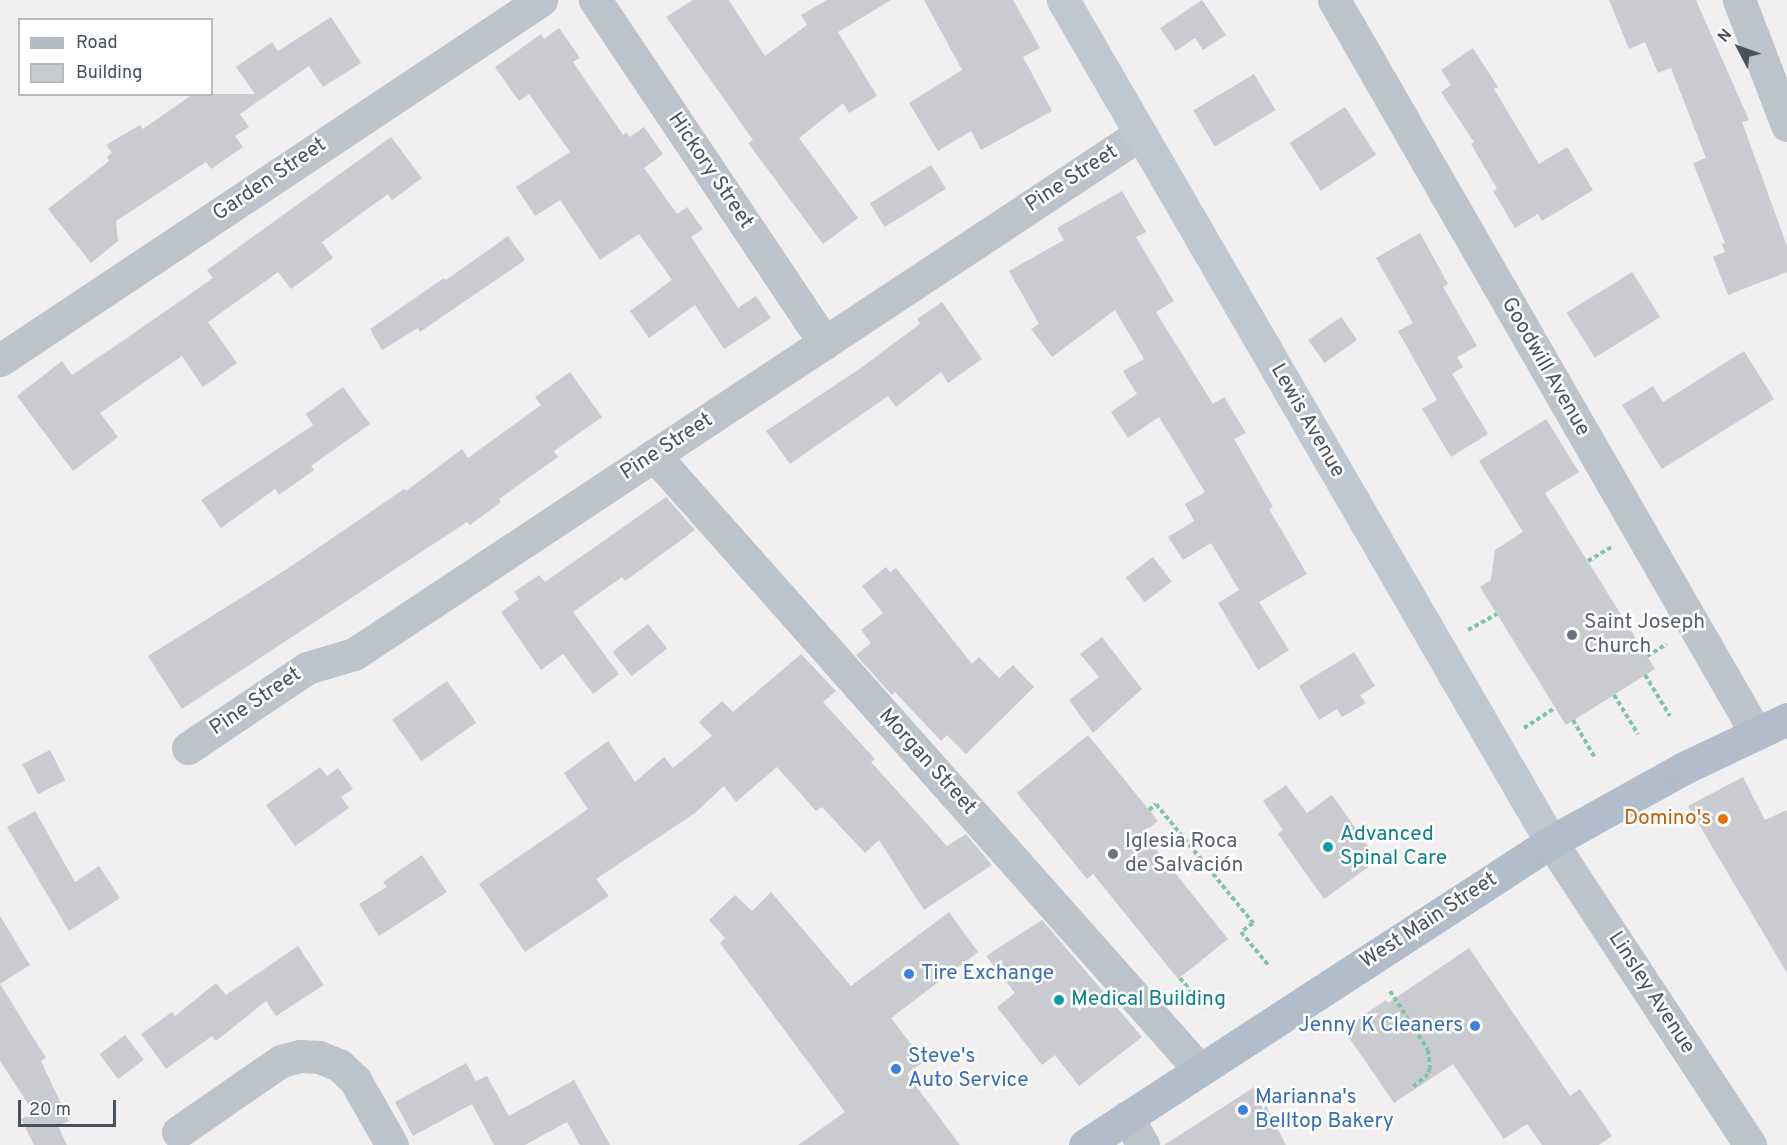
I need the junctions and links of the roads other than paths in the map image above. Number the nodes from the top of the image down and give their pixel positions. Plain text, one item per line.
1 (541, 0) edge
2 (595, 0) edge
3 (1063, 0) edge
4 (1334, 0) edge
5 (1739, 0) edge
6 (1787, 125) edge
7 (1140, 134) junction
8 (825, 343) junction
9 (0, 360) edge
10 (654, 455) junction
11 (1787, 719) edge
12 (1756, 733) junction
13 (188, 748) dead end
14 (1551, 842) junction
15 (1199, 1069) junction
16 (1135, 1131) edge
17 (178, 1132) dead end
18 (392, 1145) edge
19 (1085, 1145) edge
20 (1750, 1145) edge

1 - 9 street, Garden Street
2 - 8 street, Hickory Street
3 - 7 main road, Lewis Avenue
4 - 12 street, Goodwill Avenue
5 - 6 street
7 - 8 street, Pine Street
7 - 14 main road, Lewis Avenue
8 - 10 street, Pine Street
10 - 13 street, Pine Street
10 - 15 street, Morgan Street
11 - 12 main road, West Main Street
12 - 14 main road, West Main Street
14 - 15 main road, West Main Street
14 - 20 street, Linsley Avenue
15 - 16 main road, West Main Street
16 - 19 main road, West Main Street
17 - 18 street

